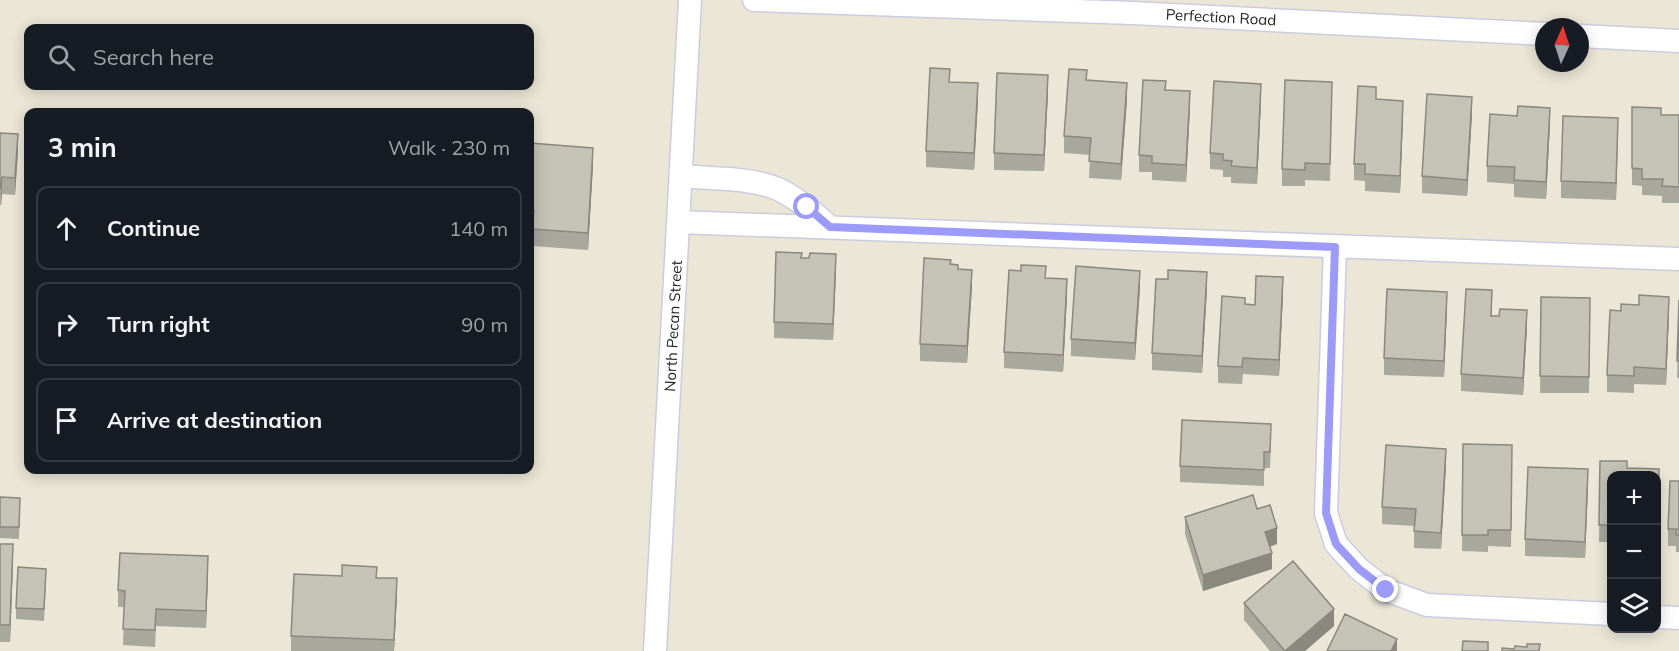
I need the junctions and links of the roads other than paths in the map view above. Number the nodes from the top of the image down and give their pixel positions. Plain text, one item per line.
1 (690, 0) edge
2 (754, 0) edge
3 (1535, 34) edge
4 (1589, 36) edge
5 (1679, 41) edge
6 (681, 176) junction
7 (679, 222) junction
8 (830, 227) junction
9 (1335, 247) junction
10 (1679, 260) edge
11 (1607, 614) edge
12 (1661, 617) edge
13 (1679, 618) edge
14 (655, 651) edge

1 - 6 street, North Pecan Street
2 - 3 street, Perfection Road
4 - 5 street
6 - 7 street, North Pecan Street
6 - 8 street
7 - 8 street
7 - 14 street, North Pecan Street
8 - 9 street
9 - 10 street
9 - 11 street
12 - 13 street

